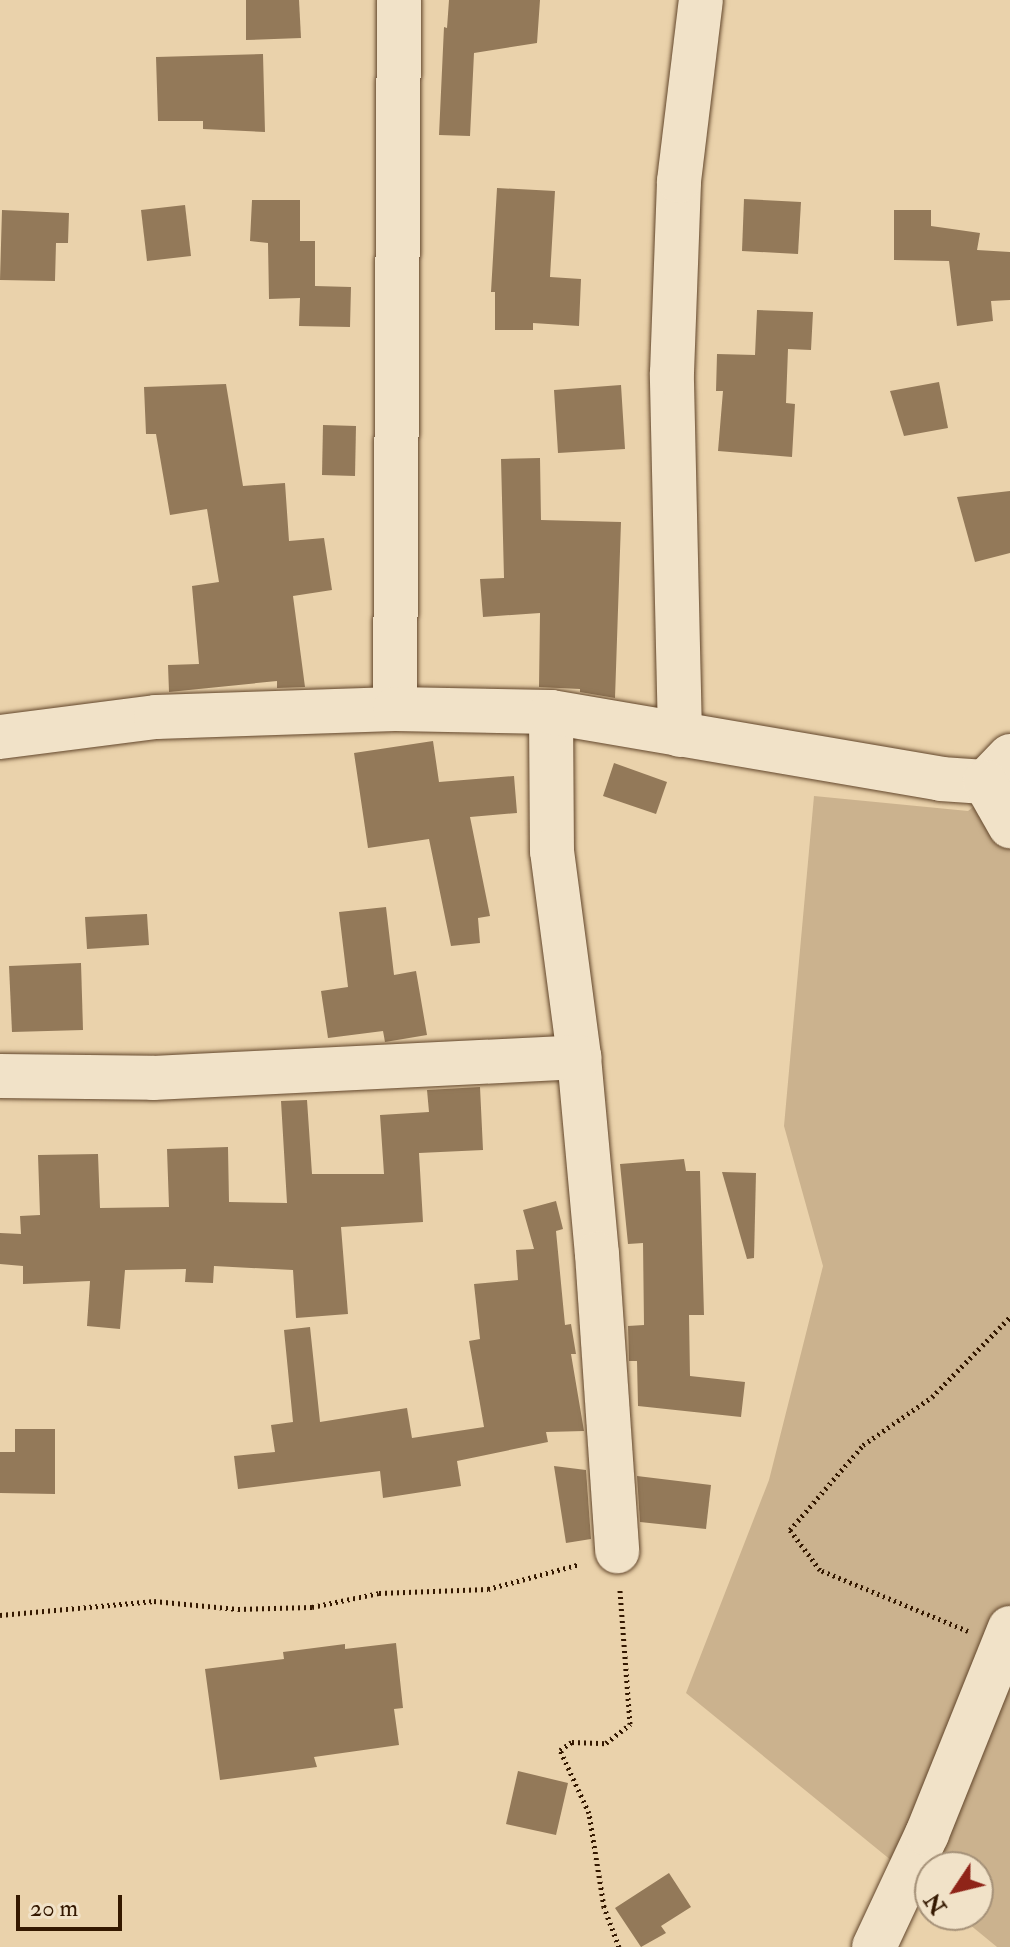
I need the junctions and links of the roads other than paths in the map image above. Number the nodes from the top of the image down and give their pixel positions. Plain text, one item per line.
1 (399, 0) edge
2 (701, 0) edge
3 (395, 709) junction
4 (551, 712) junction
5 (680, 735) junction
6 (0, 737) edge
7 (997, 769) edge
8 (1010, 826) edge
9 (579, 1057) junction
10 (0, 1076) edge
11 (617, 1551) road end
12 (1006, 1637) edge
13 (874, 1947) edge

1 - 3 street
2 - 5 street
3 - 4 street
3 - 6 street
4 - 5 street
4 - 9 street
5 - 7 street
7 - 8 street
9 - 10 street
9 - 11 street
12 - 13 street

